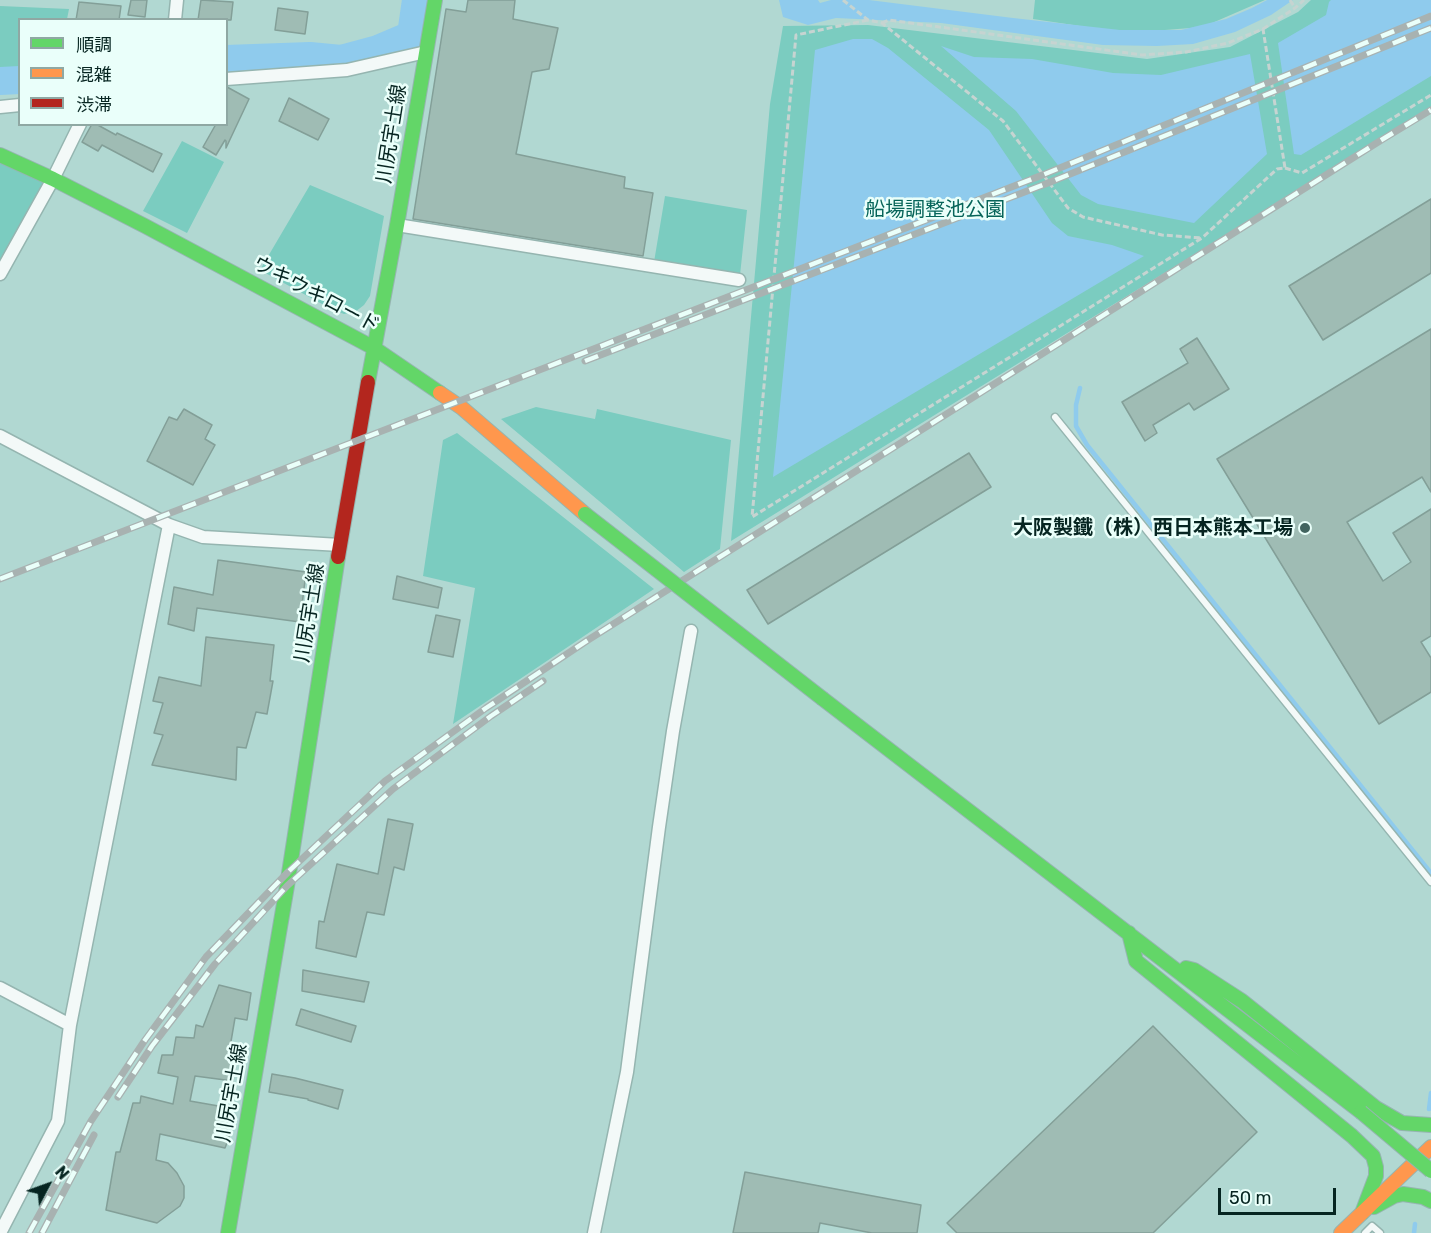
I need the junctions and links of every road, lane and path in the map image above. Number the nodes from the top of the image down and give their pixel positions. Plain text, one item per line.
1 (177, 0) edge
2 (435, 0) edge
3 (843, 0) edge
4 (1304, 0) edge
5 (1291, 2) edge
6 (1295, 8) junction
7 (175, 18) edge
8 (868, 20) junction
9 (882, 23) junction
10 (1263, 29) junction
11 (426, 52) junction
12 (228, 79) edge
13 (1431, 95) edge
14 (18, 105) edge
15 (0, 107) edge
16 (79, 126) edge
17 (0, 155) edge
18 (1285, 168) junction
19 (53, 179) junction
20 (397, 225) junction
21 (1202, 238) junction
22 (0, 274) edge
23 (739, 280) dead end
24 (374, 348) junction
25 (1055, 417) dead end
26 (0, 436) edge
27 (170, 525) junction
28 (340, 545) junction
29 (691, 631) dead end
30 (1431, 882) edge
31 (1129, 933) junction
32 (1164, 961) junction
33 (0, 988) edge
34 (70, 1025) junction
35 (1431, 1125) edge
36 (1431, 1147) edge
37 (1431, 1171) edge
38 (1431, 1201) edge
39 (1362, 1213) junction
40 (1345, 1232) edge
41 (0, 1233) edge
42 (228, 1233) edge
43 (594, 1233) edge
44 (1365, 1233) edge
45 (1380, 1233) edge

1 - 7 street
2 - 11 street, 川尻宇土線
3 - 8 path
4 - 6 path
5 - 6 path
6 - 10 path
8 - 9 path
8 - 21 path
9 - 10 path
9 - 21 path
10 - 18 path
11 - 12 street
11 - 20 street, 川尻宇土線
13 - 18 path
14 - 15 street
16 - 19 street
17 - 19 street, ウキウキロード
18 - 21 path
19 - 22 street
19 - 24 street, ウキウキロード
20 - 23 street
20 - 24 street, 川尻宇土線
24 - 28 street, 川尻宇土線
24 - 31 street, ウキウキロード, bridge
25 - 30 lane
26 - 27 street
27 - 28 street
27 - 34 street
28 - 42 street, 川尻宇土線
29 - 43 street
31 - 32 street, ウキウキロード
31 - 39 street
32 - 35 street
32 - 37 street, ウキウキロード, bridge
33 - 34 street
34 - 41 street
36 - 39 street
38 - 39 street
39 - 40 street
44 - 45 lane

